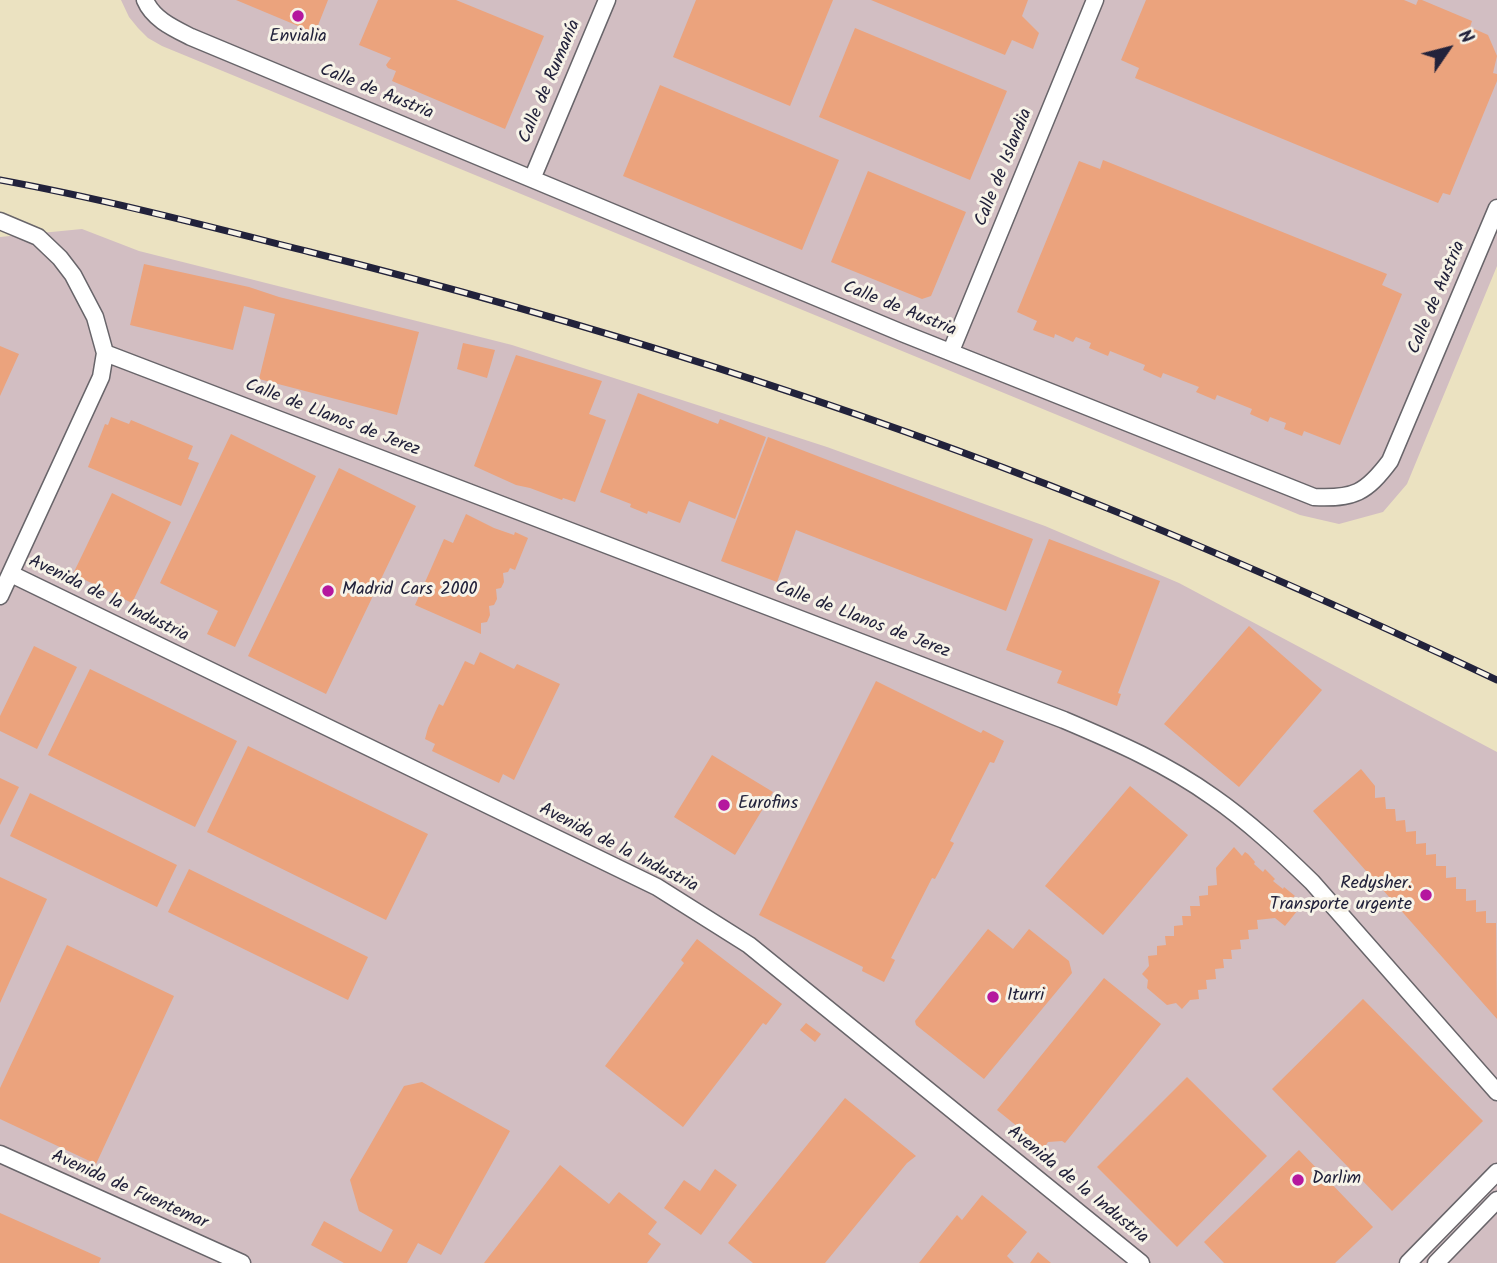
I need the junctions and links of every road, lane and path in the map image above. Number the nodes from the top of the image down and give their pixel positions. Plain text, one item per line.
1 (145, 0) edge
2 (607, 0) edge
3 (1095, 0) edge
4 (532, 179) junction
5 (1497, 208) edge
6 (0, 220) edge
7 (951, 351) junction
8 (105, 354) junction
9 (11, 574) junction
10 (0, 596) edge
11 (1497, 1092) edge
12 (0, 1154) edge
13 (1497, 1171) edge
14 (1497, 1200) edge
15 (242, 1263) edge
16 (1141, 1263) edge
17 (1408, 1263) edge
18 (1436, 1263) edge

1 - 4 street, Calle de Austria
2 - 4 street, Calle de Rumanía
3 - 7 street, Calle de Islandia
4 - 7 street, Calle de Austria
5 - 7 street, Calle de Austria
6 - 8 street
8 - 9 street
8 - 11 street, Calle de Llanos de Jerez
9 - 10 street
9 - 16 street, Avenida de la Industria
12 - 15 street, Avenida de Fuentemar
13 - 17 street
14 - 18 street

